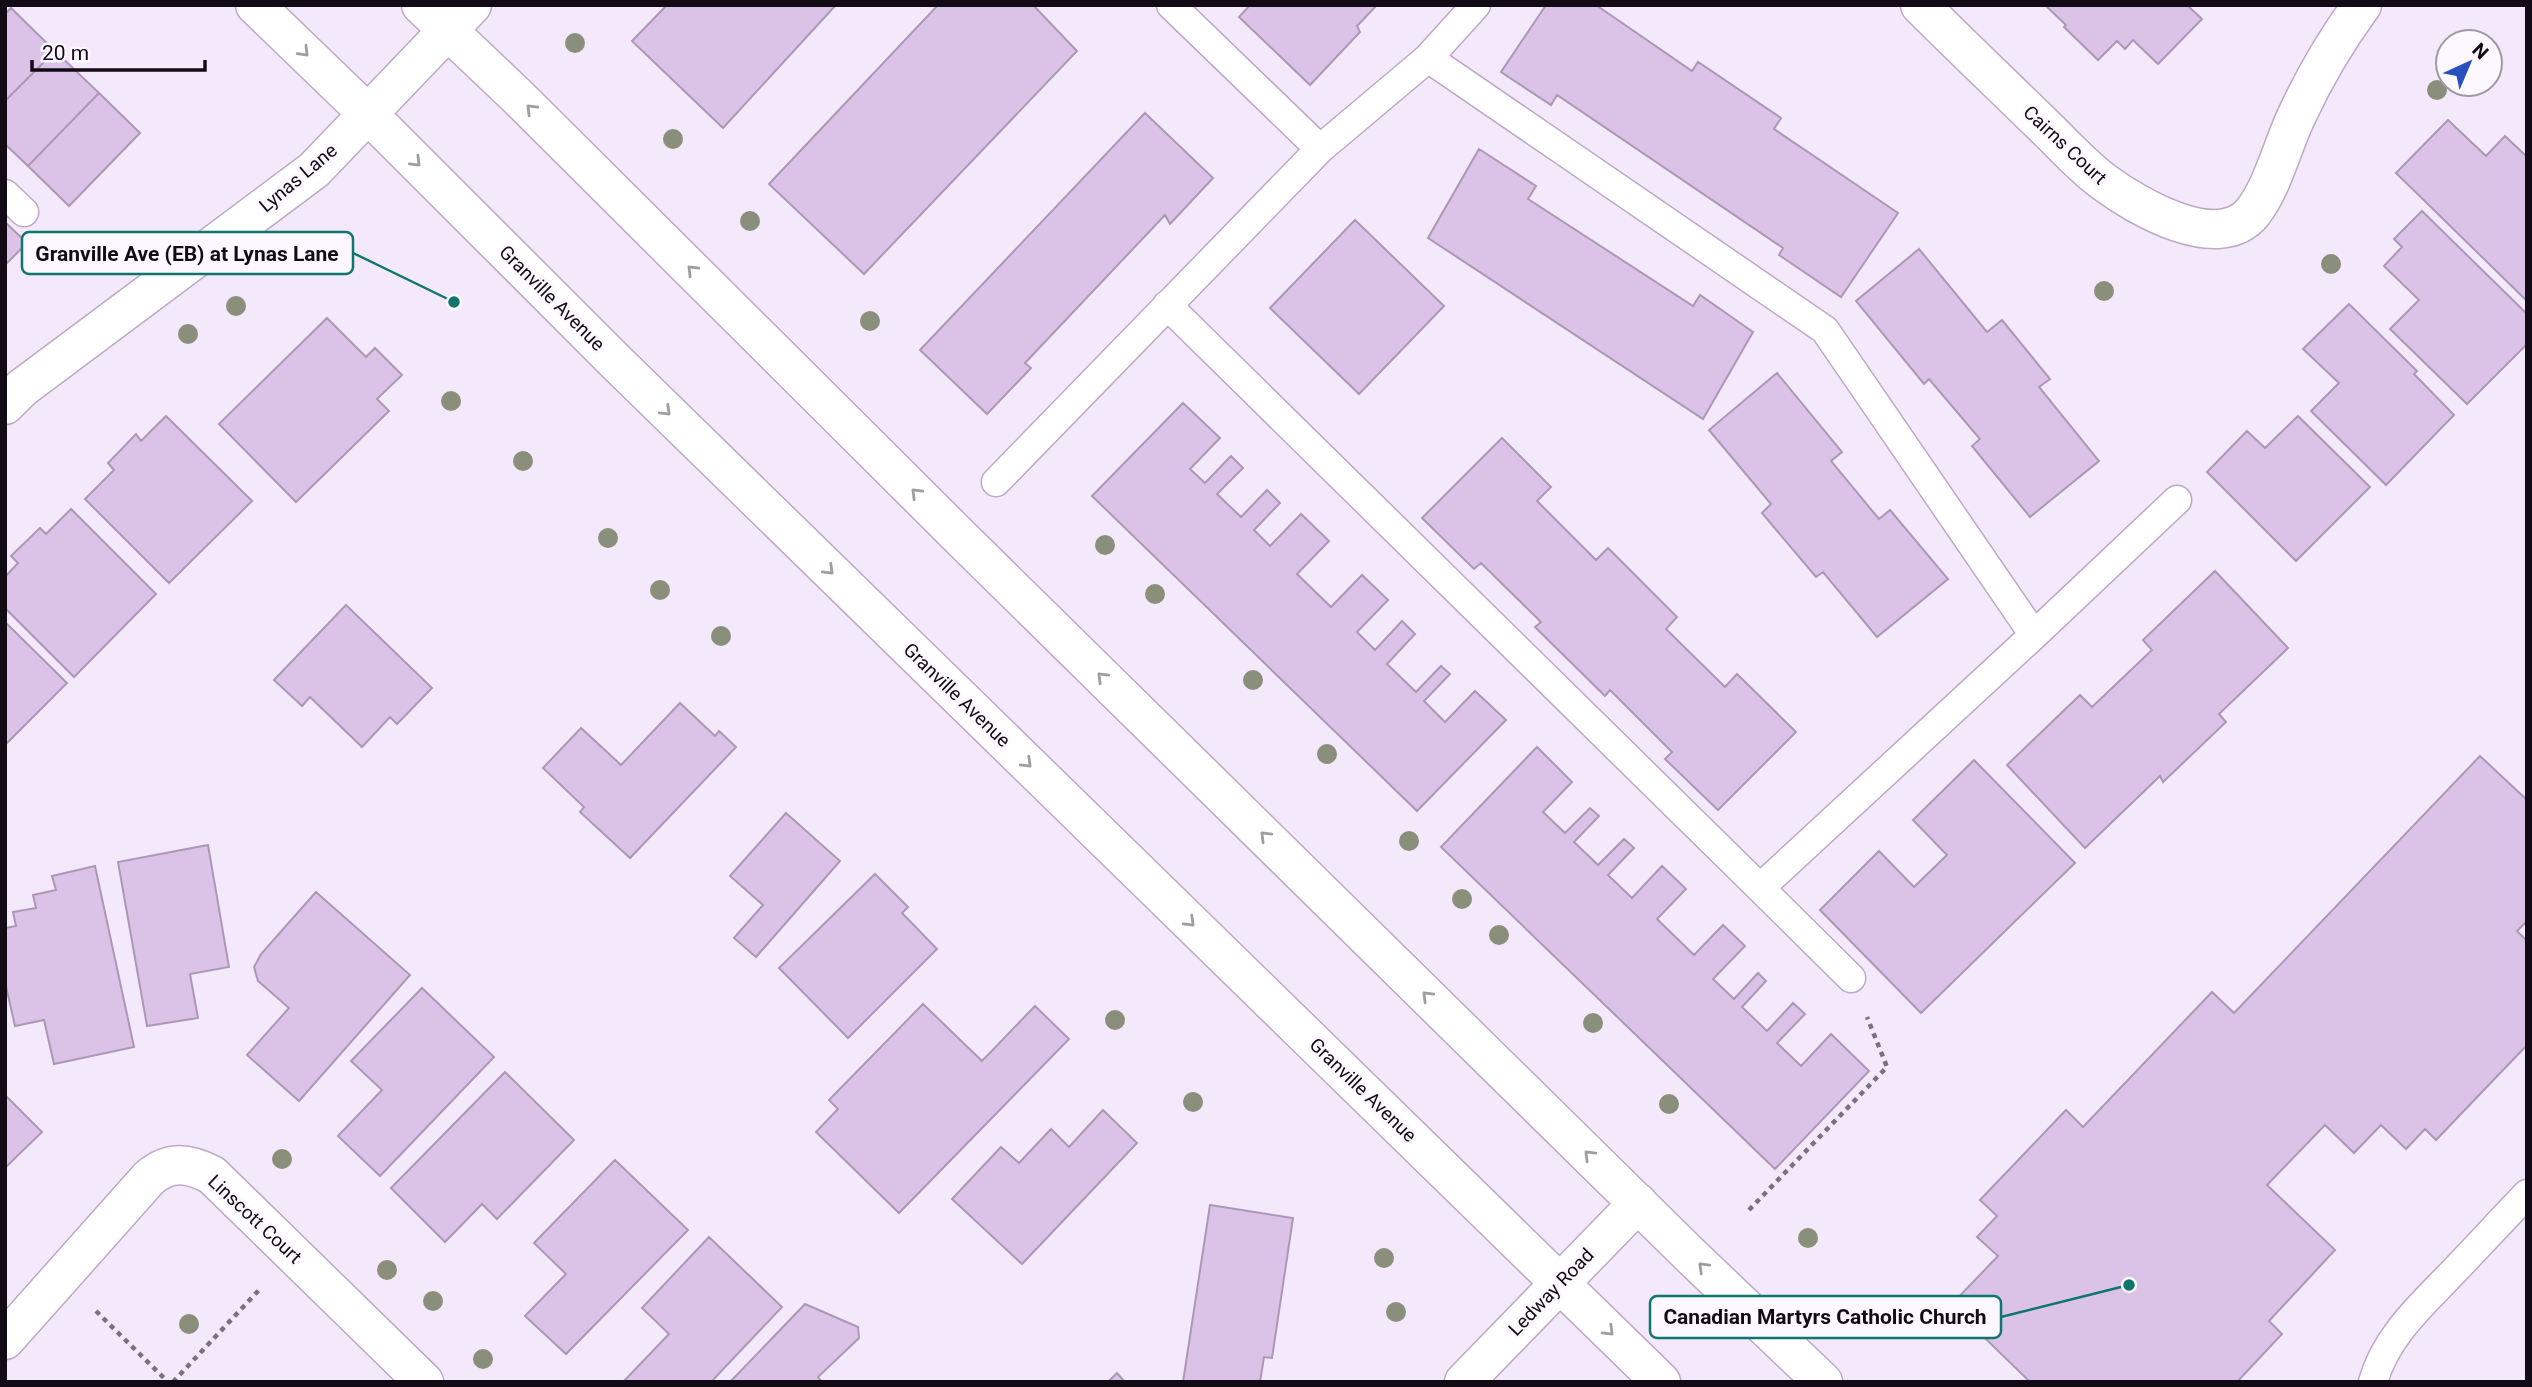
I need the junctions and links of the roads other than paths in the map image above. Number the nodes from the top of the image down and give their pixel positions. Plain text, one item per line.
1 (255, 5) edge
2 (1171, 5) edge
3 (1476, 5) edge
4 (1920, 5) edge
5 (2362, 5) edge
6 (447, 13) edge
7 (1428, 58) junction
8 (368, 114) junction
9 (1320, 149) junction
10 (1167, 305) junction
11 (5, 405) edge
12 (996, 482) dead end
13 (2177, 500) dead end
14 (2034, 635) junction
15 (1759, 888) junction
16 (1851, 978) road end
17 (2527, 1194) edge
18 (1638, 1203) junction
19 (1560, 1283) junction
20 (5, 1340) edge
21 (415, 1379) edge
22 (1464, 1382) edge
23 (1661, 1382) edge
24 (1823, 1382) edge
25 (2373, 1382) edge

1 -> 8 main road, Granville Avenue
2 - 9 lane
3 - 7 lane
4 - 5 main road, Cairns Court
6 - 8 main road, Lynas Lane
18 -> 6 main road
7 - 9 lane
7 - 14 lane
8 - 11 main road, Lynas Lane
8 -> 19 main road, Granville Avenue
9 - 10 lane
10 - 12 lane
10 - 15 lane
13 - 14 lane
14 - 15 lane
15 - 16 lane
17 - 25 lane
18 - 19 main road, Ledway Road
24 -> 18 main road
19 - 22 main road, Ledway Road
19 -> 23 main road, Granville Avenue
20 - 21 main road, Linscott Court

